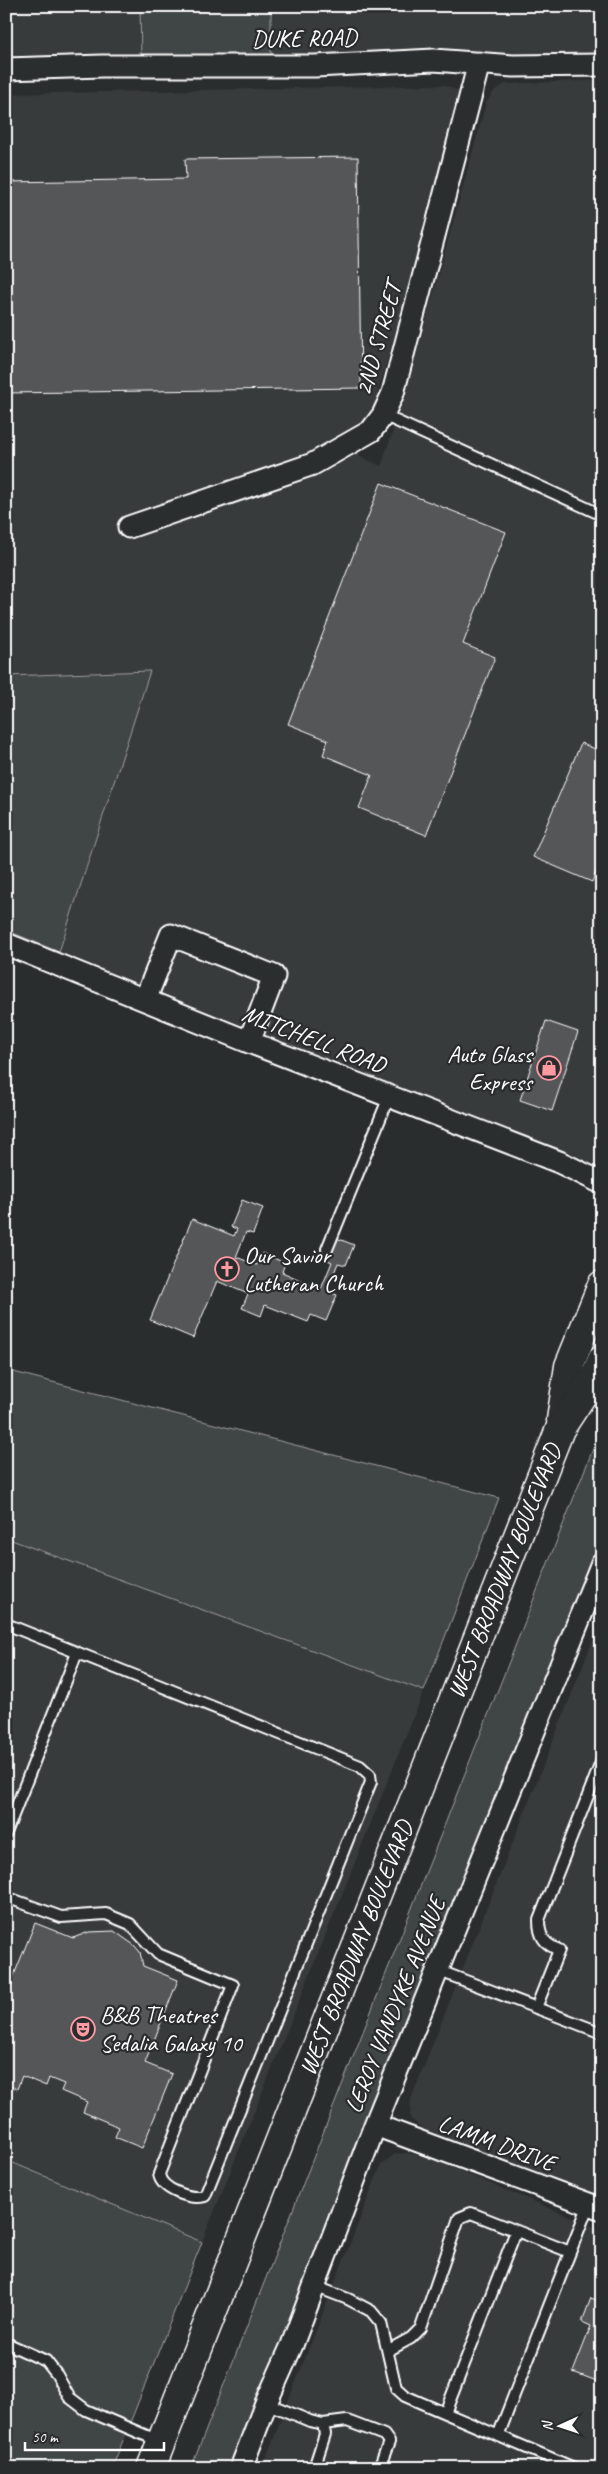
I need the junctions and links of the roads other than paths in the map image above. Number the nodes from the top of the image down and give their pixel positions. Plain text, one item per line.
1 (479, 64) junction
2 (602, 65) edge
3 (6, 69) edge
4 (383, 415) junction
5 (602, 515) edge
6 (129, 527) dead end
7 (6, 944) edge
8 (145, 1000) junction
9 (249, 1042) junction
10 (388, 1097) junction
11 (602, 1183) edge
12 (327, 1249) dead end
13 (602, 1285) edge
14 (602, 1360) edge
15 (560, 1429) junction
16 (602, 1563) edge
17 (6, 1624) edge
18 (77, 1653) junction
19 (602, 1760) edge
20 (6, 1834) edge
21 (6, 1897) edge
22 (437, 1970) junction
23 (536, 2008) junction
24 (602, 2033) edge
25 (375, 2125) junction
26 (595, 2207) edge
27 (516, 2231) junction
28 (570, 2252) junction
29 (314, 2286) junction
30 (6, 2343) edge
31 (389, 2350) junction
32 (266, 2403) junction
33 (445, 2413) junction
34 (323, 2424) junction
35 (498, 2436) junction
36 (162, 2442) junction
37 (151, 2468) edge
38 (241, 2468) edge
39 (314, 2468) edge
40 (379, 2468) edge
41 (574, 2468) edge

1 - 2 street, DUKE ROAD
1 - 3 street, DUKE ROAD
1 - 4 street, 2ND STREET
4 - 5 lane
4 - 6 street, 2ND STREET
7 - 8 street, MITCHELL ROAD
8 - 9 street, MITCHELL ROAD
8 - 9 street
9 - 10 street, MITCHELL ROAD
10 - 11 street, MITCHELL ROAD
10 - 12 lane
13 - 15 highway, WEST BROADWAY BOULEVARD
14 - 15 highway, WEST BROADWAY BOULEVARD
15 - 36 highway, WEST BROADWAY BOULEVARD
16 - 22 street, LEROY VANDYKE AVENUE
17 - 18 lane
18 - 20 lane
18 - 21 lane
19 - 23 lane
22 - 23 lane
22 - 25 street, LEROY VANDYKE AVENUE
23 - 24 lane
25 - 26 street, LAMM DRIVE
25 - 29 street, LEROY VANDYKE AVENUE
26 - 28 lane
27 - 28 lane
27 - 31 lane
27 - 33 lane
28 - 35 lane
29 - 31 lane
29 - 32 street, LEROY VANDYKE AVENUE
30 - 36 lane
31 - 33 lane
32 - 34 lane
32 - 38 street, LEROY VANDYKE AVENUE
33 - 35 lane
34 - 39 lane
34 - 40 lane
35 - 41 lane
36 - 37 highway, WEST BROADWAY BOULEVARD

